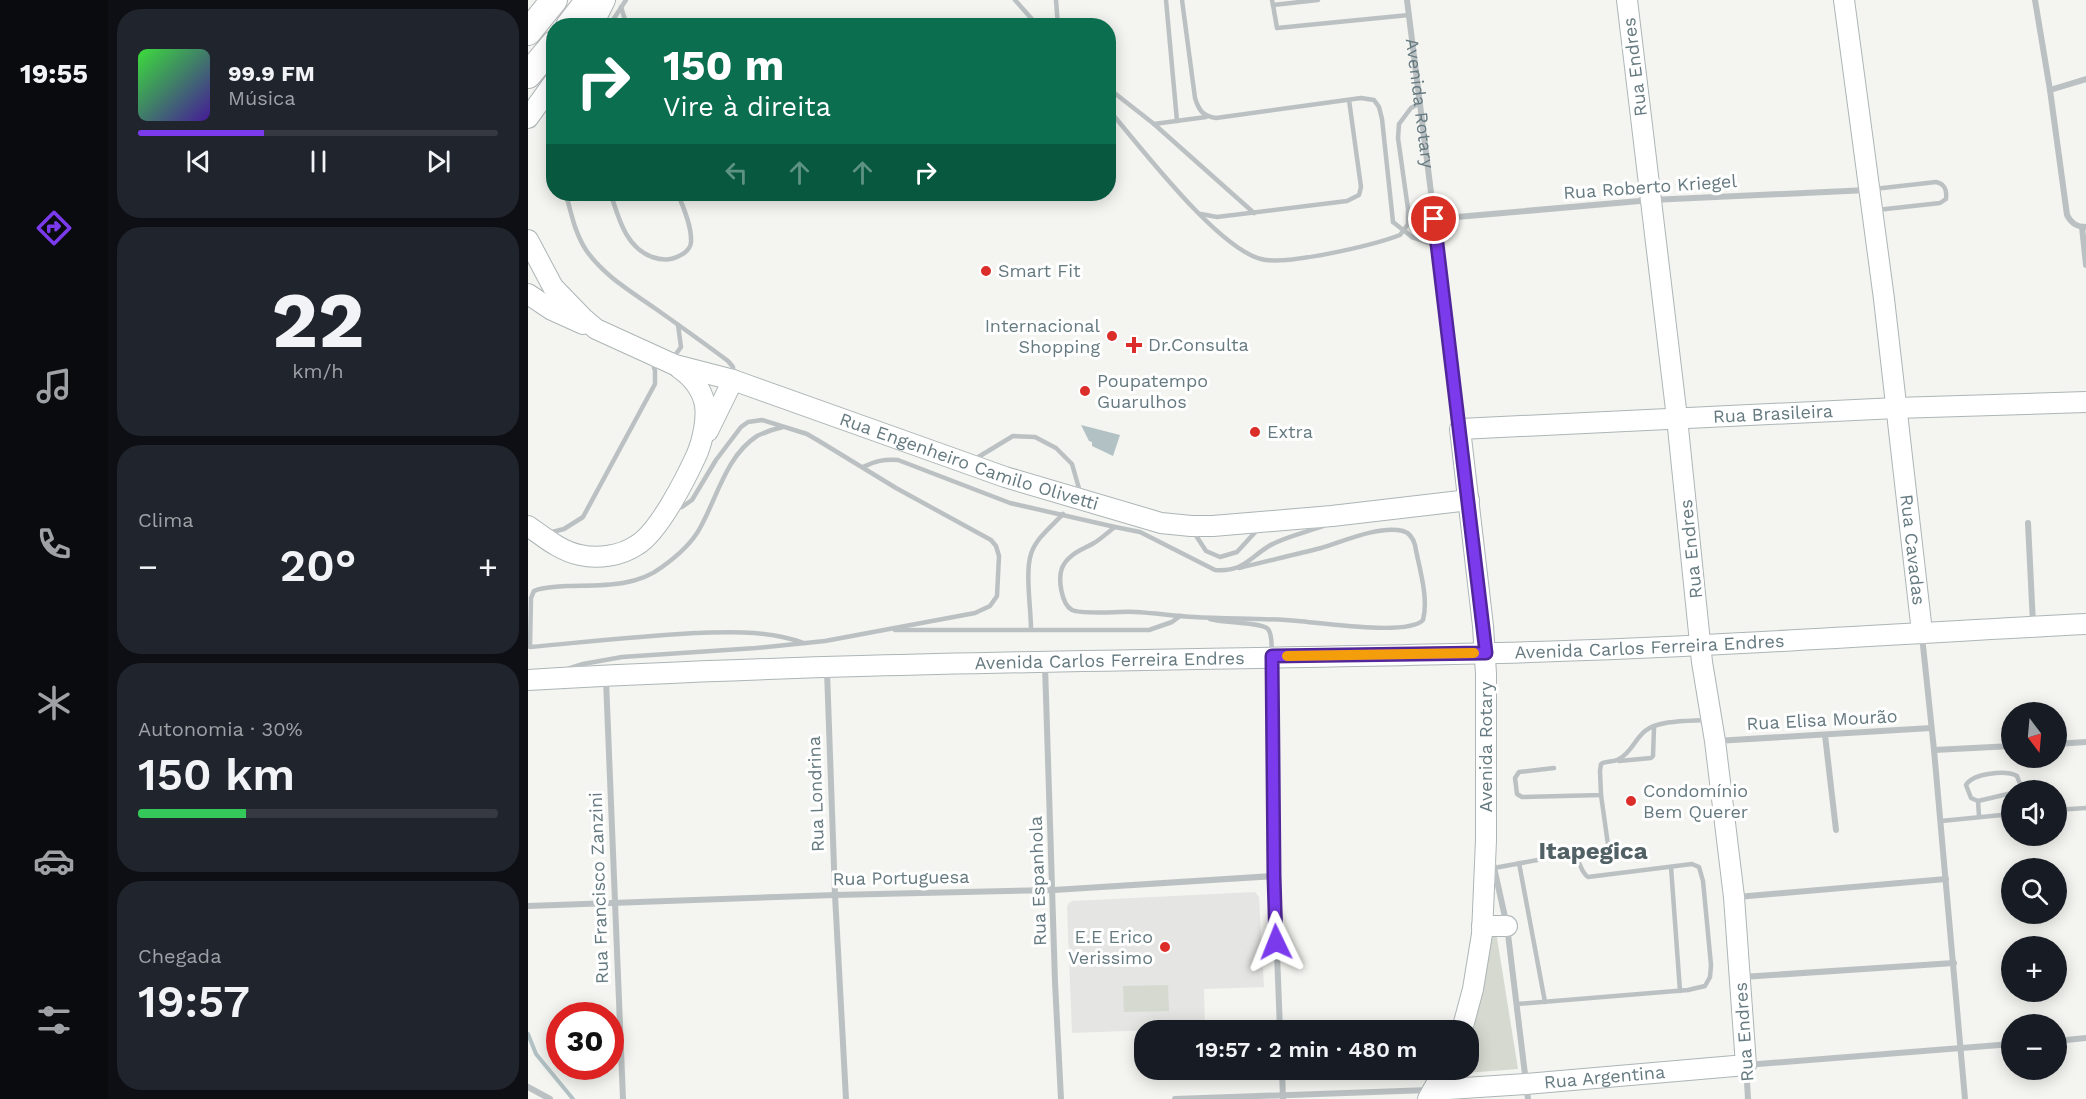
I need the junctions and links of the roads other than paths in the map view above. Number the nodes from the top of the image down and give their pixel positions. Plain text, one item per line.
1 (554, 0) edge
2 (589, 0) edge
3 (626, 0) edge
4 (1015, 0) edge
5 (1056, 0) edge
6 (1166, 0) edge
7 (1182, 0) edge
8 (1318, 0) edge
9 (1407, 0) edge
10 (1417, 0) edge
11 (1627, 0) edge
12 (1844, 0) edge
13 (2035, 0) edge
14 (1273, 2) edge
15 (613, 4) edge
16 (1409, 15) junction
17 (574, 18) edge
18 (600, 18) edge
19 (622, 18) edge
20 (1031, 18) edge
21 (1057, 18) edge
22 (528, 32) edge
23 (546, 54) edge
24 (528, 75) edge
25 (2086, 79) edge
26 (2050, 90) junction
27 (546, 93) edge
28 (1116, 94) edge
29 (1348, 100) junction
30 (1420, 103) junction
31 (1206, 117) junction
32 (528, 118) edge
33 (1116, 118) edge
34 (1177, 121) junction
35 (1154, 124) junction
36 (1868, 190) junction
37 (1651, 200) junction
38 (568, 201) edge
39 (613, 201) dead end
40 (680, 201) edge
41 (1871, 211) junction
42 (1198, 213) junction
43 (1254, 213) junction
44 (1434, 219) junction
45 (2084, 227) edge
46 (528, 240) edge
47 (1438, 246) junction
48 (2086, 265) edge
49 (528, 294) edge
50 (678, 325) junction
51 (596, 329) junction
52 (664, 360) junction
53 (733, 380) junction
54 (2086, 402) edge
55 (1896, 408) junction
56 (1677, 418) junction
57 (783, 427) junction
58 (1460, 429) junction
59 (698, 452) junction
60 (966, 464) junction
61 (863, 467) junction
62 (1082, 500) junction
63 (1469, 500) junction
64 (669, 508) junction
65 (1365, 511) junction
66 (1063, 514) junction
67 (1265, 521) junction
68 (2028, 523) dead end
69 (1191, 526) junction
70 (1115, 527) junction
71 (534, 530) edge
72 (1239, 567) junction
73 (529, 598) edge
74 (1180, 616) junction
75 (1206, 618) junction
76 (2086, 624) edge
77 (2034, 627) junction
78 (1031, 629) junction
79 (884, 630) junction
80 (1922, 632) junction
81 (806, 644) junction
82 (1701, 644) junction
83 (1486, 653) junction
84 (1272, 656) junction
85 (1045, 662) junction
86 (827, 667) junction
87 (606, 675) junction
88 (531, 679) edge
89 (1712, 720) junction
90 (1654, 728) junction
91 (1931, 728) junction
92 (1825, 735) junction
93 (1715, 741) junction
94 (2086, 742) edge
95 (2067, 743) edge
96 (2001, 747) edge
97 (1934, 750) junction
98 (1617, 761) junction
99 (1554, 768) dead end
100 (2018, 780) edge
101 (1601, 795) junction
102 (2001, 796) edge
103 (1978, 801) junction
104 (2086, 808) edge
105 (2067, 809) edge
106 (2001, 815) edge
107 (1979, 816) junction
108 (1941, 821) junction
109 (1836, 830) dead end
110 (1486, 840) junction
111 (1610, 859) dead end
112 (1520, 863) junction
113 (1671, 867) junction
114 (1494, 868) junction
115 (1274, 876) junction
116 (1946, 879) junction
117 (1054, 890) junction
118 (835, 895) junction
119 (1734, 897) junction
120 (614, 903) junction
121 (528, 906) edge
122 (1482, 926) junction
123 (1507, 926) junction
124 (1954, 963) junction
125 (1741, 977) junction
126 (1680, 991) junction
127 (1545, 1002) junction
128 (1517, 1004) junction
129 (1280, 1020) edge
130 (1465, 1020) edge
131 (2086, 1038) edge
132 (2067, 1040) edge
133 (2001, 1045) edge
134 (1962, 1048) junction
135 (1746, 1065) junction
136 (1282, 1080) edge
137 (1438, 1080) edge
138 (528, 1087) edge
139 (1527, 1091) edge
140 (1430, 1095) edge
141 (1283, 1097) edge
142 (550, 1099) edge
143 (623, 1099) edge
144 (846, 1099) edge
145 (1061, 1099) edge
146 (1175, 1099) edge
147 (1748, 1099) edge
148 (1965, 1099) edge

1 - 22 highway
2 - 17 highway
3 - 15 lane
4 - 20 lane
5 - 21 lane
6 - 34 lane
7 - 31 lane
8 - 14 lane
9 - 10 street
9 - 16 street, Avenida Rotary
11 - 37 street, Rua Endres
12 - 36 street, Rua Cavadas
13 - 26 street
14 - 16 lane
15 - 18 street
15 - 19 lane
16 - 30 street, Avenida Rotary
23 - 24 highway
25 - 26 street
26 - 45 street
27 - 32 street
28 - 35 lane
29 - 31 lane
29 - 43 lane
29 - 47 lane, bridge
30 - 42 lane
30 - 44 street, Avenida Rotary
31 - 34 lane
33 - 42 lane
34 - 35 lane
35 - 43 lane
36 - 37 street, Rua Roberto Kriegel
36 - 41 street, Rua Cavadas
36 - 41 lane
37 - 44 street, Rua Roberto Kriegel
37 - 56 street, Rua Endres
38 - 50 lane
39 - 40 lane
41 - 55 street, Rua Cavadas
42 - 43 lane
44 - 47 street, Avenida Rotary
45 - 48 street
46 - 51 street, Rua Engenheiro Camilo Olivetti
47 - 58 street, Avenida Rotary
49 - 51 street
50 - 52 lane
50 - 53 lane
51 - 52 street, Rua Engenheiro Camilo Olivetti
52 - 53 street, Rua Engenheiro Camilo Olivetti
52 - 59 street
52 - 71 lane
53 - 59 street
53 - 60 street, Rua Engenheiro Camilo Olivetti
54 - 55 street, Rua Brasileira
55 - 56 street, Rua Brasileira
55 - 80 street, Rua Cavadas
56 - 58 street, Rua Brasileira
56 - 82 street, Rua Endres
57 - 61 lane
57 - 64 lane
57 - 73 lane
58 - 63 street, Avenida Rotary
59 - 64 street
60 - 62 street, Rua Engenheiro Camilo Olivetti
60 - 62 lane
61 - 66 lane
61 - 79 lane
62 - 69 street, Rua Engenheiro Camilo Olivetti
63 - 65 street, Rua Engenheiro Camilo Olivetti
63 - 83 street, Avenida Rotary
64 - 71 street
65 - 67 street, Rua Engenheiro Camilo Olivetti
65 - 72 lane
66 - 70 lane
66 - 78 lane
67 - 69 street, Rua Engenheiro Camilo Olivetti
67 - 69 lane
68 - 77 street
70 - 72 lane
70 - 74 lane
72 - 75 lane
73 - 81 lane
74 - 75 lane
74 - 78 lane
75 - 84 lane
76 - 77 street, Avenida Carlos Ferreira Endres
77 - 80 street, Avenida Carlos Ferreira Endres
78 - 79 lane
79 - 81 lane
80 - 82 street, Avenida Carlos Ferreira Endres
80 - 91 street, Rua Cavadas
81 - 88 lane
82 - 83 street, Avenida Carlos Ferreira Endres
82 - 89 street, Rua Endres
83 - 84 street, Avenida Carlos Ferreira Endres
83 - 110 street, Avenida Rotary
84 - 85 street, Avenida Carlos Ferreira Endres
84 - 115 street
85 - 86 street, Avenida Carlos Ferreira Endres
85 - 117 street, Rua Espanhola
86 - 87 street, Avenida Carlos Ferreira Endres
86 - 118 street, Rua Londrina
87 - 88 street, Avenida Carlos Ferreira Endres
87 - 120 street, Rua Francisco Zanzini
89 - 90 lane
89 - 93 street, Rua Endres
90 - 98 lane
90 - 98 lane
91 - 92 street, Rua Elisa Mourão
91 - 97 street, Rua Cavadas
92 - 93 street, Rua Elisa Mourão
92 - 109 street
93 - 119 street, Rua Endres
94 - 95 street
96 - 97 street
97 - 108 street, Rua Cavadas
98 - 101 lane
99 - 101 lane
100 - 103 lane
101 - 111 lane
102 - 103 lane
103 - 107 lane
104 - 105 lane
106 - 107 lane
107 - 108 lane
108 - 116 street, Rua Cavadas
110 - 114 street, Avenida Rotary
110 - 122 street
112 - 113 lane
112 - 114 lane
112 - 127 lane
113 - 126 lane
113 - 126 lane
114 - 123 street, Avenida Rotary
115 - 117 street, Rua Portuguesa
115 - 129 street
116 - 119 street
116 - 124 street, Rua Cavadas
117 - 118 street, Rua Portuguesa
117 - 145 street, Rua Espanhola
118 - 120 street, Rua Portuguesa
118 - 144 street, Rua Londrina
119 - 125 street, Rua Endres
120 - 121 street, Rua Portuguesa
120 - 143 street, Rua Francisco Zanzini
122 - 123 street
122 - 130 street
123 - 128 street, Avenida Rotary
124 - 125 street
124 - 134 street, Rua Cavadas
125 - 135 street, Rua Endres
126 - 127 lane
127 - 128 lane
128 - 139 street, Avenida Rotary
131 - 132 street
133 - 134 street, Rua Argentina
134 - 135 street, Rua Argentina
134 - 148 street, Rua Cavadas
135 - 139 street, Rua Argentina
135 - 147 street, Rua Endres
136 - 141 street
137 - 140 street
138 - 142 street
139 - 140 street, Rua Argentina
140 - 141 street, Rua Argentina
141 - 146 street, Rua Argentina

